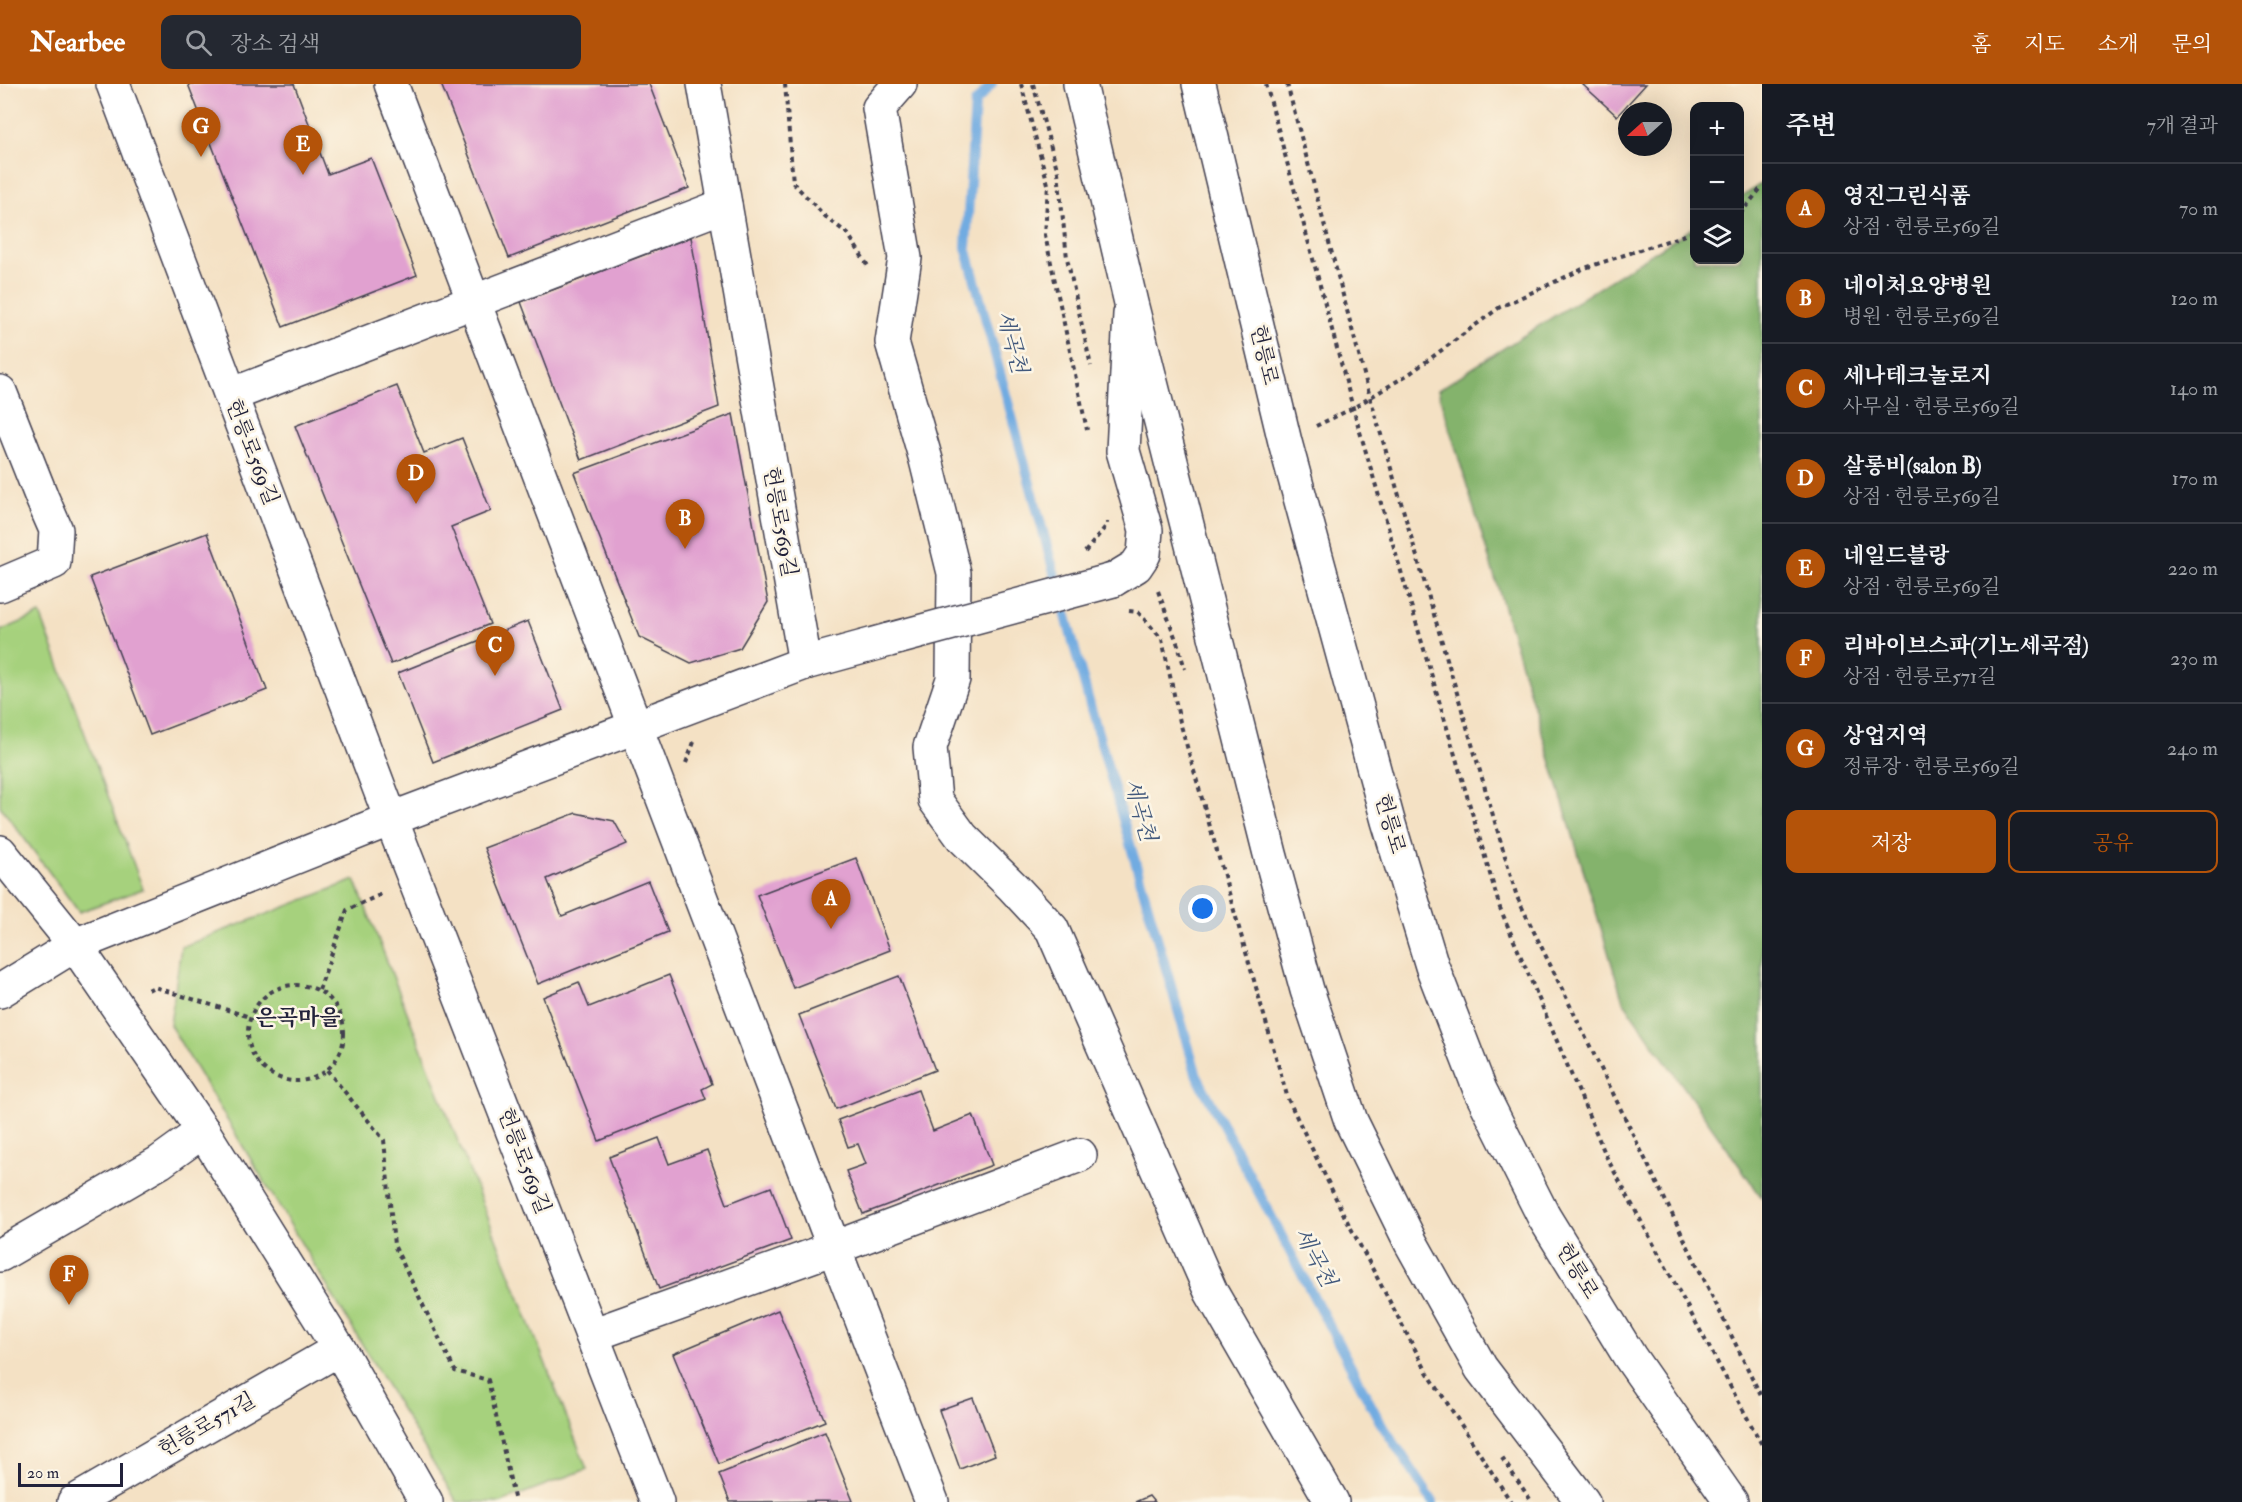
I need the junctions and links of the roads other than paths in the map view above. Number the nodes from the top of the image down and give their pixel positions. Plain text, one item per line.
1 (112, 84) edge
2 (391, 84) edge
3 (704, 84) edge
4 (900, 84) edge
5 (1080, 84) edge
6 (1199, 84) edge
7 (725, 205) junction
8 (474, 302) junction
9 (1131, 303) junction
10 (0, 392) edge
11 (231, 395) junction
12 (0, 585) edge
13 (805, 663) junction
14 (636, 726) junction
15 (391, 819) junction
16 (0, 852) edge
17 (75, 945) junction
18 (0, 991) edge
19 (202, 1131) junction
20 (1080, 1155) dead end
21 (834, 1248) junction
22 (0, 1255) edge
23 (592, 1335) junction
24 (339, 1349) junction
25 (74, 1502) edge
26 (426, 1502) edge
27 (657, 1502) edge
28 (932, 1502) edge
29 (1332, 1502) edge
30 (1583, 1502) edge
31 (1731, 1502) edge

1 - 11 street, 헌릉로569길
2 - 8 street
3 - 7 street, 헌릉로569길
4 - 29 street
5 - 9 street
6 - 31 street, 헌릉로
7 - 8 street
7 - 13 street, 헌릉로569길
8 - 11 street
8 - 14 street
9 - 13 street, bridge
9 - 30 street
10 - 12 street
11 - 15 street, 헌릉로569길
13 - 14 street
14 - 15 street
14 - 21 street
15 - 17 street
15 - 23 street, 헌릉로569길
16 - 17 street
17 - 18 street
17 - 19 street
19 - 22 street
19 - 24 street
20 - 21 street
21 - 23 street
21 - 28 street
23 - 27 street, 헌릉로569길
24 - 25 street, 헌릉로571길
24 - 26 street

